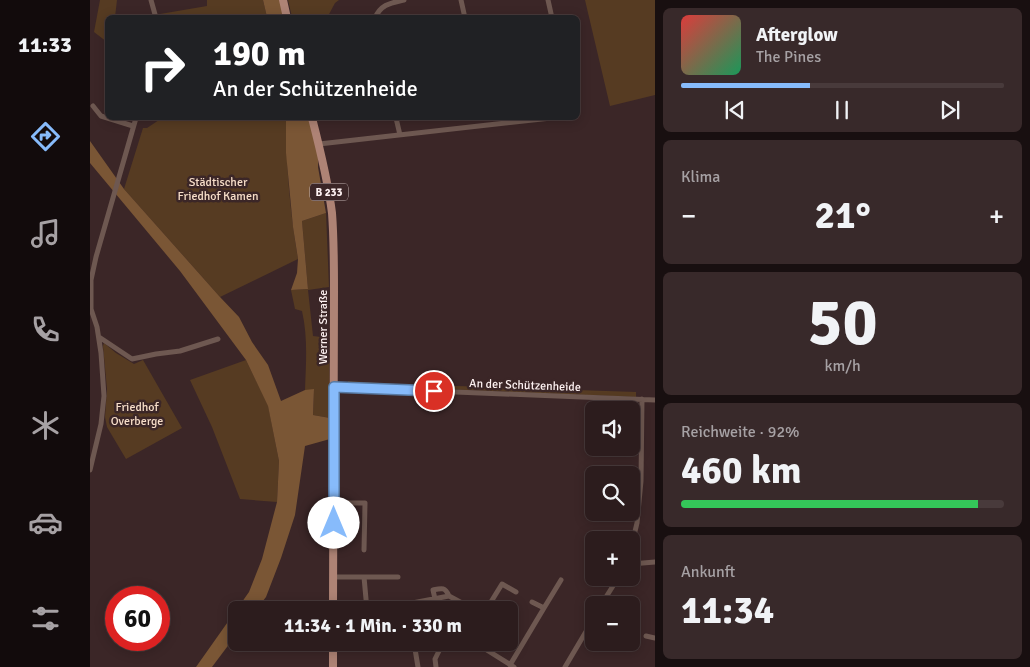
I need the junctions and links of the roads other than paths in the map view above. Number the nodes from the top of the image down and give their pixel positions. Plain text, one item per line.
1 (152, 0) edge
2 (283, 0) edge
3 (404, 0) edge
4 (461, 0) edge
5 (548, 0) edge
6 (155, 15) edge
7 (286, 15) edge
8 (376, 15) edge
9 (464, 15) edge
10 (551, 15) edge
11 (92, 106) dead end
12 (105, 117) edge
13 (114, 120) edge
14 (135, 120) edge
15 (313, 120) edge
16 (396, 120) edge
17 (489, 120) edge
18 (531, 120) edge
19 (490, 124) junction
20 (133, 126) junction
21 (400, 134) junction
22 (319, 144) junction
23 (99, 337) junction
24 (218, 339) dead end
25 (334, 387) junction
26 (642, 400) junction
27 (655, 400) edge
28 (90, 470) edge
29 (334, 504) junction
30 (635, 531) edge
31 (364, 550) dead end
32 (655, 562) edge
33 (640, 563) edge
34 (398, 576) dead end
35 (333, 577) junction
36 (364, 577) junction
37 (561, 580) dead end
38 (516, 592) dead end
39 (449, 596) junction
40 (435, 599) junction
41 (333, 601) edge
42 (366, 601) edge
43 (424, 601) edge
44 (458, 601) edge
45 (492, 601) edge
46 (532, 602) dead end
47 (544, 608) junction
48 (585, 634) edge
49 (646, 636) dead end
50 (655, 638) edge
51 (333, 651) edge
52 (415, 651) edge
53 (440, 651) edge
54 (488, 651) edge
55 (512, 666) edge
56 (333, 667) edge
57 (418, 667) edge
58 (436, 667) edge
59 (566, 667) edge

1 - 6 street
2 - 7 main road
3 - 8 street
4 - 9 street
5 - 10 street
11 - 12 street
13 - 20 street
14 - 20 street
15 - 22 main road, B 233
16 - 21 street
17 - 19 street
18 - 19 street
19 - 21 street
20 - 23 street
21 - 22 street
22 - 25 main road, Werner Straße / B 233
23 - 24 street
23 - 28 street
25 - 26 street, An der Schützenheide
25 - 29 main road, Werner Straße / B 233
26 - 27 street, An der Schützenheide
26 - 30 street
29 - 31 street
29 - 35 main road, Werner Straße / B 233
32 - 33 street
34 - 36 street
35 - 36 street
35 - 41 main road, Werner Straße / B 233
36 - 42 street
37 - 47 street
38 - 45 street
39 - 40 street
39 - 40 street
39 - 44 street
40 - 43 street
46 - 47 street
47 - 55 street
48 - 59 street
49 - 50 street
51 - 56 main road
52 - 57 street
53 - 58 street
54 - 55 street

